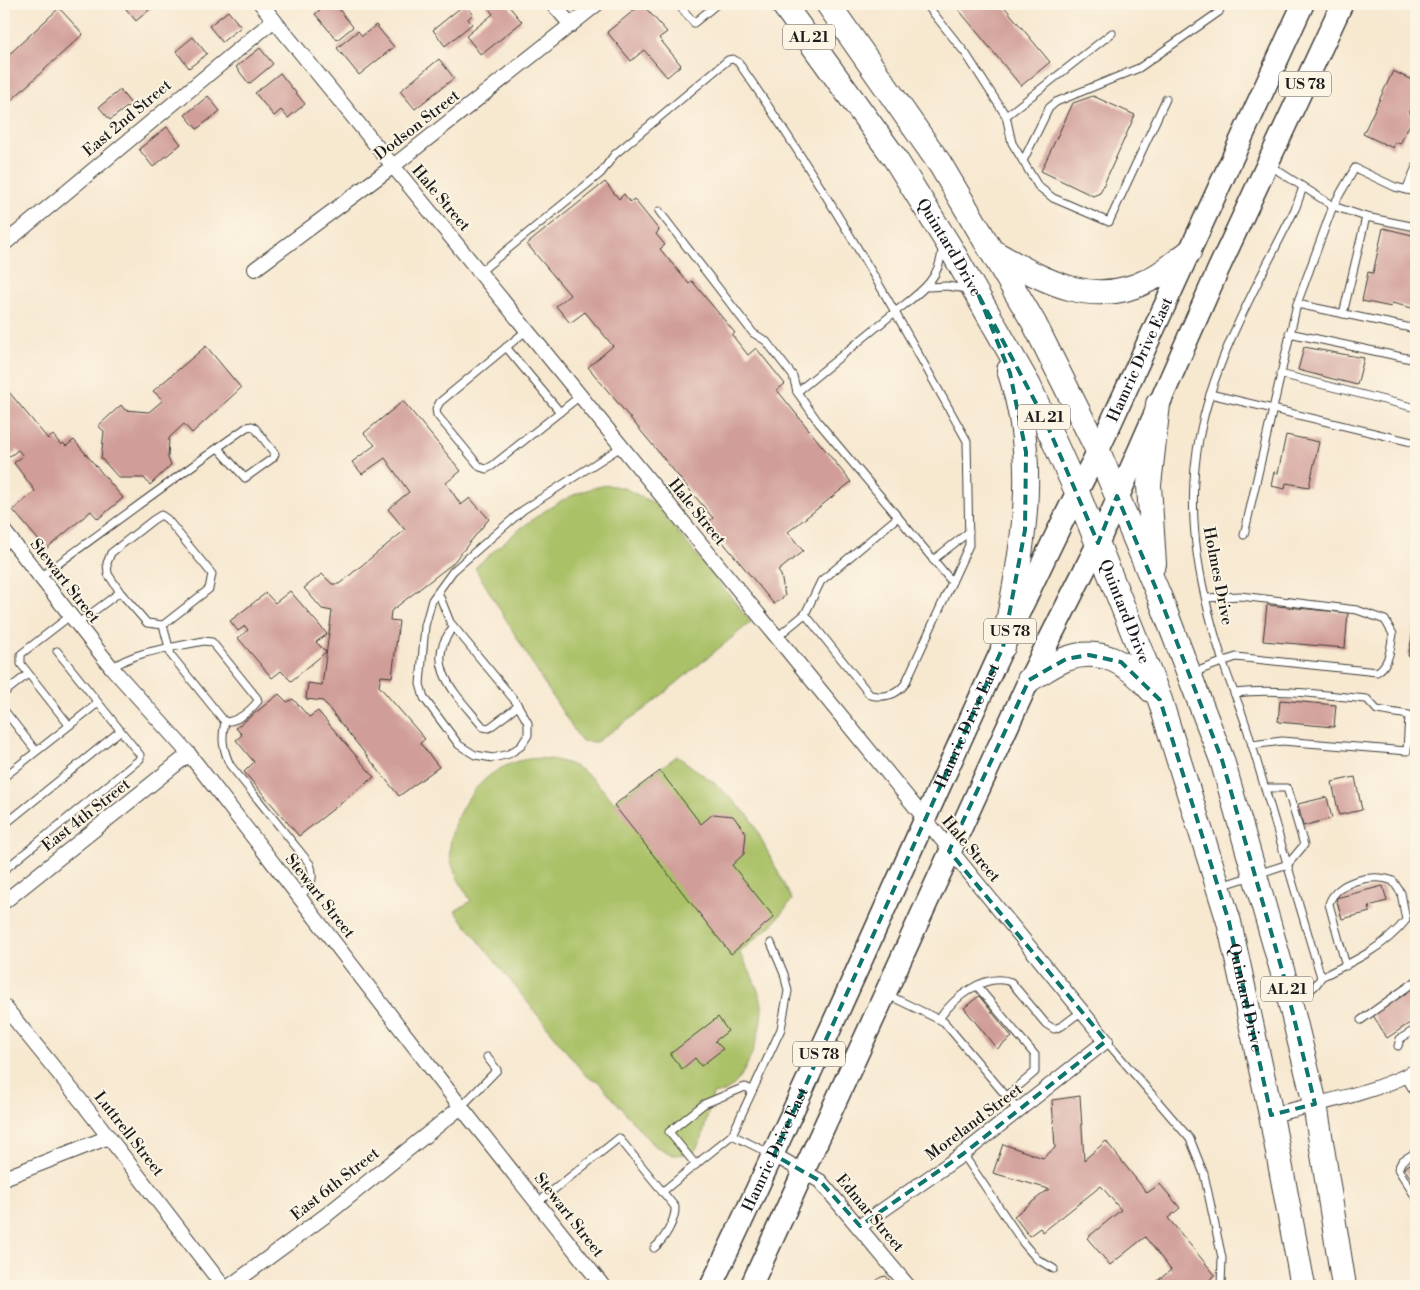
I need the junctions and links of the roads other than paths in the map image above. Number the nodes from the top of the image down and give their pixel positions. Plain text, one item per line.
1 (261, 4) edge
2 (553, 4) edge
3 (598, 4) edge
4 (678, 4) edge
5 (717, 4) edge
6 (784, 4) edge
7 (828, 4) edge
8 (926, 4) edge
9 (1222, 4) edge
10 (1303, 4) edge
11 (1342, 4) edge
12 (274, 20) junction
13 (571, 25) junction
14 (1112, 33) dead end
15 (1166, 99) dead end
16 (1006, 116) junction
17 (1023, 161) junction
18 (1268, 165) junction
19 (392, 167) junction
20 (1416, 167) edge
21 (1303, 187) junction
22 (1406, 190) junction
23 (1416, 192) edge
24 (1333, 206) junction
25 (658, 211) dead end
26 (1366, 217) junction
27 (1416, 227) edge
28 (942, 233) junction
29 (4, 244) edge
30 (992, 251) junction
31 (1189, 252) junction
32 (255, 269) dead end
33 (480, 272) junction
34 (928, 287) junction
35 (978, 295) junction
36 (1297, 304) junction
37 (895, 312) junction
38 (1343, 314) junction
39 (1416, 329) edge
40 (526, 330) junction
41 (1289, 333) junction
42 (506, 347) junction
43 (1416, 360) edge
44 (1280, 374) junction
45 (797, 392) junction
46 (1210, 394) junction
47 (580, 396) junction
48 (1158, 404) junction
49 (1416, 408) edge
50 (1272, 410) junction
51 (560, 412) junction
52 (1416, 443) edge
53 (621, 447) junction
54 (218, 448) junction
55 (1098, 451) junction
56 (1077, 492) junction
57 (1117, 496) junction
58 (898, 517) junction
59 (4, 531) edge
60 (969, 532) junction
61 (1244, 535) dead end
62 (1098, 543) junction
63 (933, 560) junction
64 (40, 577) junction
65 (952, 582) junction
66 (120, 592) junction
67 (438, 592) junction
68 (1160, 598) junction
69 (1206, 598) junction
70 (805, 614) junction
71 (74, 620) junction
72 (163, 625) junction
73 (454, 627) junction
74 (776, 638) junction
75 (170, 648) junction
76 (1003, 648) junction
77 (57, 651) dead end
78 (1224, 662) junction
79 (112, 668) junction
80 (28, 674) junction
81 (1190, 674) junction
82 (1028, 680) junction
83 (4, 693) edge
84 (1234, 693) junction
85 (1160, 700) junction
86 (98, 704) junction
87 (518, 706) junction
88 (4, 710) edge
89 (225, 722) junction
90 (69, 726) junction
91 (120, 731) junction
92 (1252, 746) junction
93 (1416, 748) edge
94 (36, 751) junction
95 (1408, 751) junction
96 (188, 754) junction
97 (4, 777) edge
98 (1266, 788) junction
99 (925, 820) junction
100 (4, 824) edge
101 (949, 851) junction
102 (1288, 864) junction
103 (4, 870) edge
104 (1256, 874) junction
105 (1219, 887) junction
106 (299, 898) junction
107 (4, 902) edge
108 (771, 943) dead end
109 (1346, 966) junction
110 (1321, 978) junction
111 (1416, 981) edge
112 (977, 986) junction
113 (886, 994) junction
114 (1289, 998) junction
115 (4, 1006) edge
116 (1082, 1011) junction
117 (939, 1020) junction
118 (1361, 1020) dead end
119 (1416, 1029) edge
120 (1106, 1041) junction
121 (1398, 1046) dead end
122 (487, 1057) dead end
123 (1411, 1074) edge
124 (752, 1090) junction
125 (1416, 1095) edge
126 (1007, 1096) junction
127 (1315, 1104) junction
128 (461, 1107) junction
129 (1018, 1110) junction
130 (1271, 1115) junction
131 (732, 1135) junction
132 (109, 1137) junction
133 (1416, 1152) edge
134 (963, 1154) junction
135 (774, 1156) junction
136 (696, 1165) junction
137 (804, 1172) junction
138 (4, 1178) edge
139 (662, 1192) junction
140 (1416, 1198) edge
141 (537, 1203) junction
142 (860, 1226) junction
143 (654, 1248) dead end
144 (1054, 1269) dead end
145 (1344, 1283) edge
146 (223, 1286) edge
147 (230, 1286) edge
148 (603, 1286) edge
149 (711, 1286) edge
150 (750, 1286) edge
151 (908, 1286) edge
152 (1222, 1286) edge
153 (1303, 1286) edge

1 - 12 street, Hale Street
2 - 13 street
3 - 13 street, Dodson Street
4 - 5 lane
6 - 28 highway, Quintard Drive / AL 21
7 - 30 highway, AL 21
8 - 16 lane
9 - 17 lane
10 - 31 main road, Hamric Drive East / US 78
11 - 18 main road, Hamric Drive East / US 78
12 - 19 street, Hale Street
12 - 29 street, East 2nd Street
13 - 19 street, Dodson Street
14 - 16 lane
15 - 17 lane
16 - 17 lane
18 - 21 lane
18 - 48 main road, Hamric Drive East / US 78
19 - 32 street, Dodson Street
19 - 33 street, Hale Street
20 - 22 lane
21 - 24 lane
21 - 46 lane, Holmes Drive
22 - 23 lane
22 - 24 lane
24 - 26 lane
24 - 36 lane
25 - 45 lane
26 - 27 lane
26 - 38 lane
28 - 34 lane
28 - 35 highway, Quintard Drive / AL 21
30 - 31 highway
30 - 55 highway, AL 21
31 - 55 main road, Hamric Drive East / US 78
33 - 37 lane
33 - 40 street, Hale Street
34 - 35 lane
34 - 37 lane
35 - 56 highway, Quintard Drive / AL 21
35 - 76 highway
36 - 38 lane
36 - 41 lane
37 - 45 lane
37 - 60 lane
38 - 39 lane
40 - 42 lane
40 - 47 street, Hale Street
41 - 43 lane
41 - 44 lane
42 - 51 lane
42 - 51 lane
44 - 49 lane
44 - 50 lane
45 - 58 lane
46 - 50 lane
46 - 69 lane, Holmes Drive
47 - 51 lane
47 - 53 street, Hale Street
48 - 57 main road, Hamric Drive East / US 78
48 - 68 highway
50 - 52 lane
50 - 61 lane
53 - 67 lane
53 - 74 street, Hale Street
54 - 54 lane
54 - 64 lane
55 - 56 main road, Hamric Drive East / US 78
55 - 57 highway, AL 21
56 - 62 highway, Quintard Drive / AL 21
56 - 76 main road, Hamric Drive East / US 78
57 - 62 main road, Hamric Drive East / US 78
57 - 68 highway, AL 21
58 - 63 lane
58 - 70 lane
59 - 64 street, Stewart Street
60 - 63 lane
60 - 65 lane
62 - 82 main road, Hamric Drive East / US 78
62 - 85 highway, Quintard Drive / AL 21
63 - 65 lane
64 - 71 street, Stewart Street
65 - 70 lane
66 - 71 lane
66 - 72 lane
66 - 72 lane
67 - 73 lane
67 - 87 lane
68 - 81 highway, AL 21
69 - 78 lane, Holmes Drive
69 - 78 lane
70 - 74 lane
71 - 79 street, Stewart Street
71 - 80 lane
72 - 75 lane
73 - 87 lane
73 - 87 lane
74 - 99 street, Hale Street
75 - 79 lane
75 - 89 lane
75 - 89 lane
76 - 99 main road, Hamric Drive East / US 78
77 - 86 lane
78 - 81 lane
78 - 84 lane, Holmes Drive
79 - 96 street, Stewart Street
80 - 83 lane
80 - 90 lane
81 - 104 highway, AL 21
82 - 85 highway
82 - 101 main road, Hamric Drive East / US 78
84 - 92 lane, Holmes Drive
84 - 95 lane
85 - 105 highway, Quintard Drive / AL 21
86 - 90 lane
86 - 91 lane
88 - 94 lane
89 - 106 lane
90 - 94 lane
91 - 100 lane
91 - 103 lane
92 - 95 lane
92 - 98 lane, Holmes Drive
93 - 95 lane
94 - 97 lane
96 - 106 street, Stewart Street
96 - 107 street, East 4th Street
98 - 102 lane, Holmes Drive
98 - 102 lane
99 - 101 street, Hale Street
99 - 135 main road, Hamric Drive East / US 78
101 - 113 main road, Hamric Drive East / US 78
101 - 116 street, Hale Street
102 - 104 lane
102 - 110 lane, Holmes Drive
104 - 105 lane
104 - 114 highway, AL 21
105 - 130 highway, Quintard Drive / AL 21
106 - 128 street, Stewart Street
108 - 124 lane
109 - 109 lane
109 - 110 lane
110 - 114 lane
111 - 118 lane
112 - 116 lane
112 - 117 lane
112 - 126 lane
113 - 117 lane
113 - 137 main road, Hamric Drive East / US 78
114 - 127 highway, AL 21
115 - 132 street, Luttrell Street
116 - 120 street, Hale Street
117 - 126 lane
119 - 121 lane
120 - 129 street, Moreland Street
120 - 152 lane
122 - 128 lane
123 - 125 lane
123 - 127 street
124 - 131 lane
124 - 136 lane
126 - 129 lane
127 - 130 street
127 - 145 highway, AL 21
128 - 141 street, Stewart Street
128 - 147 street, East 6th Street
129 - 134 street, Moreland Street
130 - 153 highway, Quintard Drive / AL 21
131 - 135 lane
131 - 136 lane
132 - 138 street
132 - 146 street, Luttrell Street
133 - 140 lane
134 - 142 street, Moreland Street
134 - 144 lane
135 - 137 street, Edmar Street
135 - 149 main road, Hamric Drive East / US 78
136 - 139 lane
137 - 142 street, Edmar Street
137 - 150 main road, Hamric Drive East / US 78
139 - 141 lane
139 - 143 lane
141 - 148 street, Stewart Street
142 - 151 street, Edmar Street

